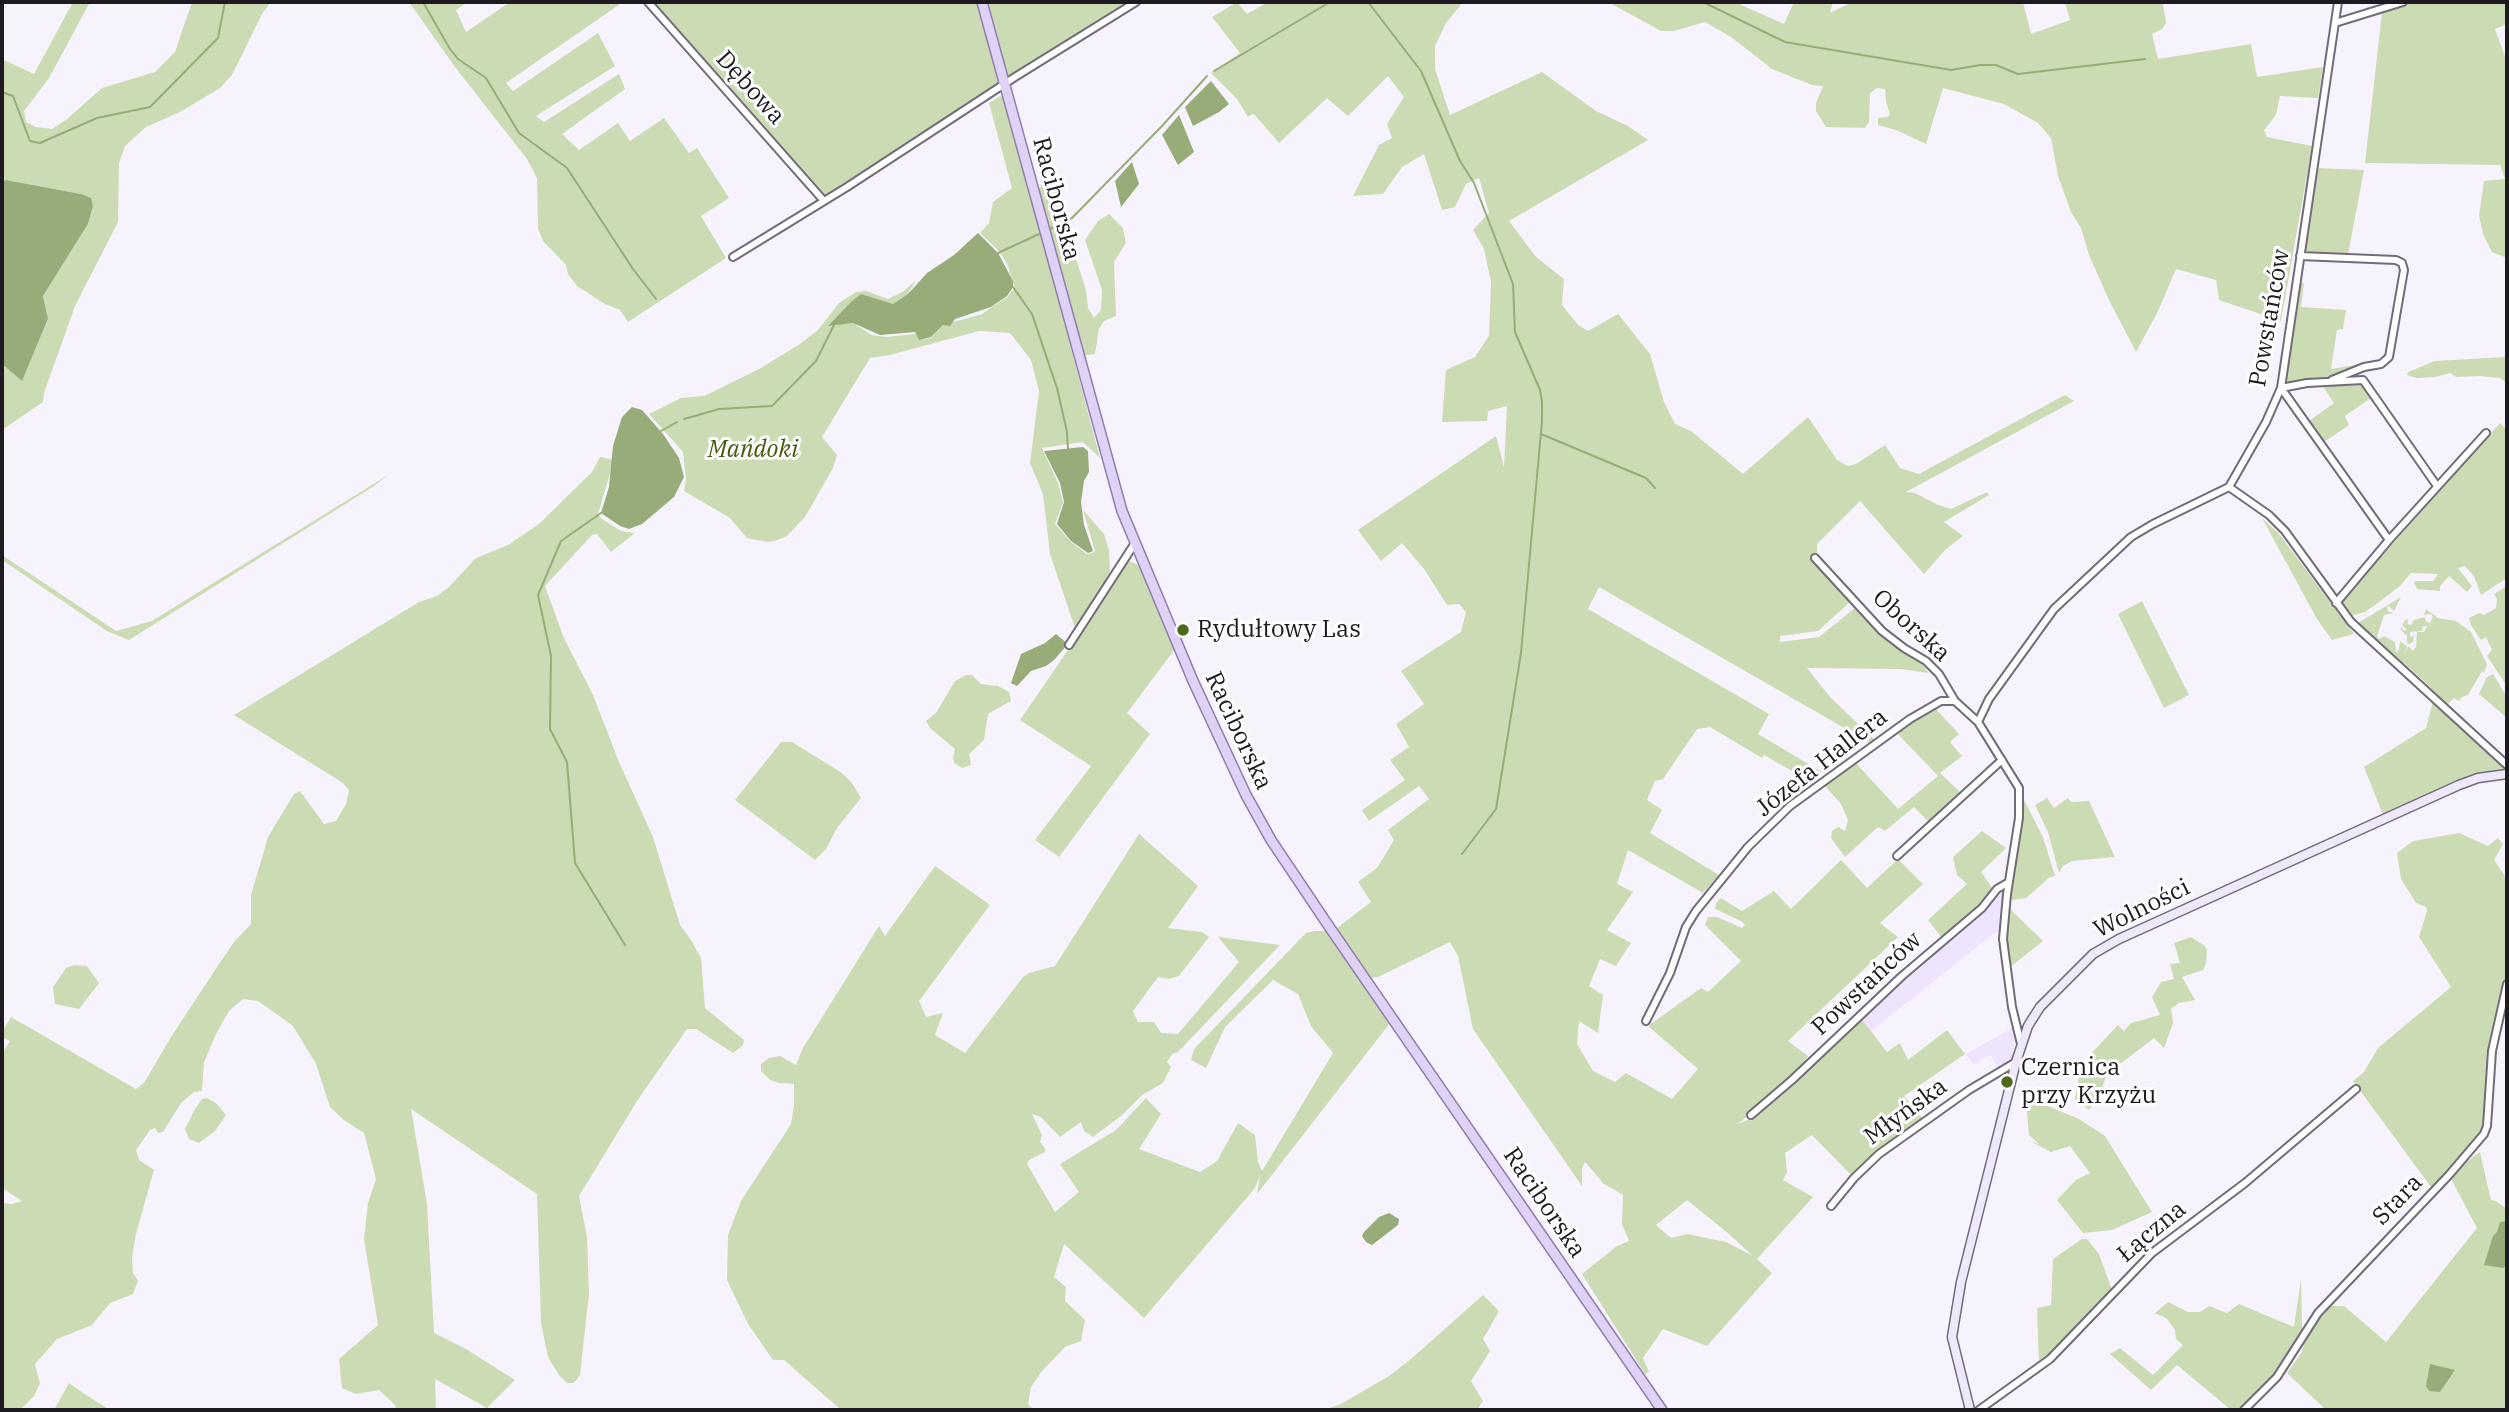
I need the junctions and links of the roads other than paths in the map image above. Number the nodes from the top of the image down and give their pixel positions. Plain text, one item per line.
1 (648, 2) edge
2 (982, 2) edge
3 (1136, 2) edge
4 (2338, 2) edge
5 (2403, 2) edge
6 (2334, 23) junction
7 (1004, 84) junction
8 (824, 201) junction
9 (2300, 256) junction
10 (733, 257) dead end
11 (2364, 367) junction
12 (2363, 380) junction
13 (2326, 382) junction
14 (2281, 388) junction
15 (2486, 433) dead end
16 (2437, 486) junction
17 (2229, 487) junction
18 (2389, 540) junction
19 (1135, 543) junction
20 (1815, 558) dead end
21 (2336, 603) junction
22 (1069, 645) dead end
23 (1955, 701) junction
24 (1978, 722) junction
25 (2002, 760) junction
26 (2507, 765) edge
27 (2507, 774) edge
28 (1897, 856) dead end
29 (2009, 882) junction
30 (1997, 890) junction
31 (2007, 894) junction
32 (2507, 984) edge
33 (1646, 1021) dead end
34 (2021, 1044) junction
35 (2016, 1062) junction
36 (2356, 1088) dead end
37 (1751, 1115) dead end
38 (1830, 1206) dead end
39 (1662, 1410) edge
40 (1970, 1410) edge
41 (1979, 1410) edge
42 (2245, 1410) edge

1 - 8 street, Dębowa
2 - 7 main road, Raciborska
3 - 7 street
4 - 6 street, Powstańców
5 - 6 street
6 - 9 street, Powstańców
7 - 8 street
7 - 19 main road, Raciborska
8 - 10 street
9 - 11 street
9 - 14 street, Powstańców
11 - 12 street
11 - 13 street
12 - 13 street
12 - 16 street
13 - 14 street
14 - 17 street, Powstańców
14 - 18 street
15 - 16 street
16 - 18 street
17 - 21 street
17 - 24 street
18 - 21 street
19 - 22 street
19 - 39 main road, Raciborska
20 - 23 street, Oborska
21 - 26 street
23 - 24 street, Oborska
23 - 33 street, Józefa Hallera
24 - 25 street
25 - 28 street
25 - 29 street
27 - 34 street, Wolności
29 - 30 street, Powstańców
29 - 31 street
30 - 31 street
30 - 37 street, Powstańców
31 - 34 street
32 - 42 street, Stara
34 - 35 street, Wolności
35 - 38 street, Młyńska
35 - 40 street, Wolności
36 - 41 street, Łączna

